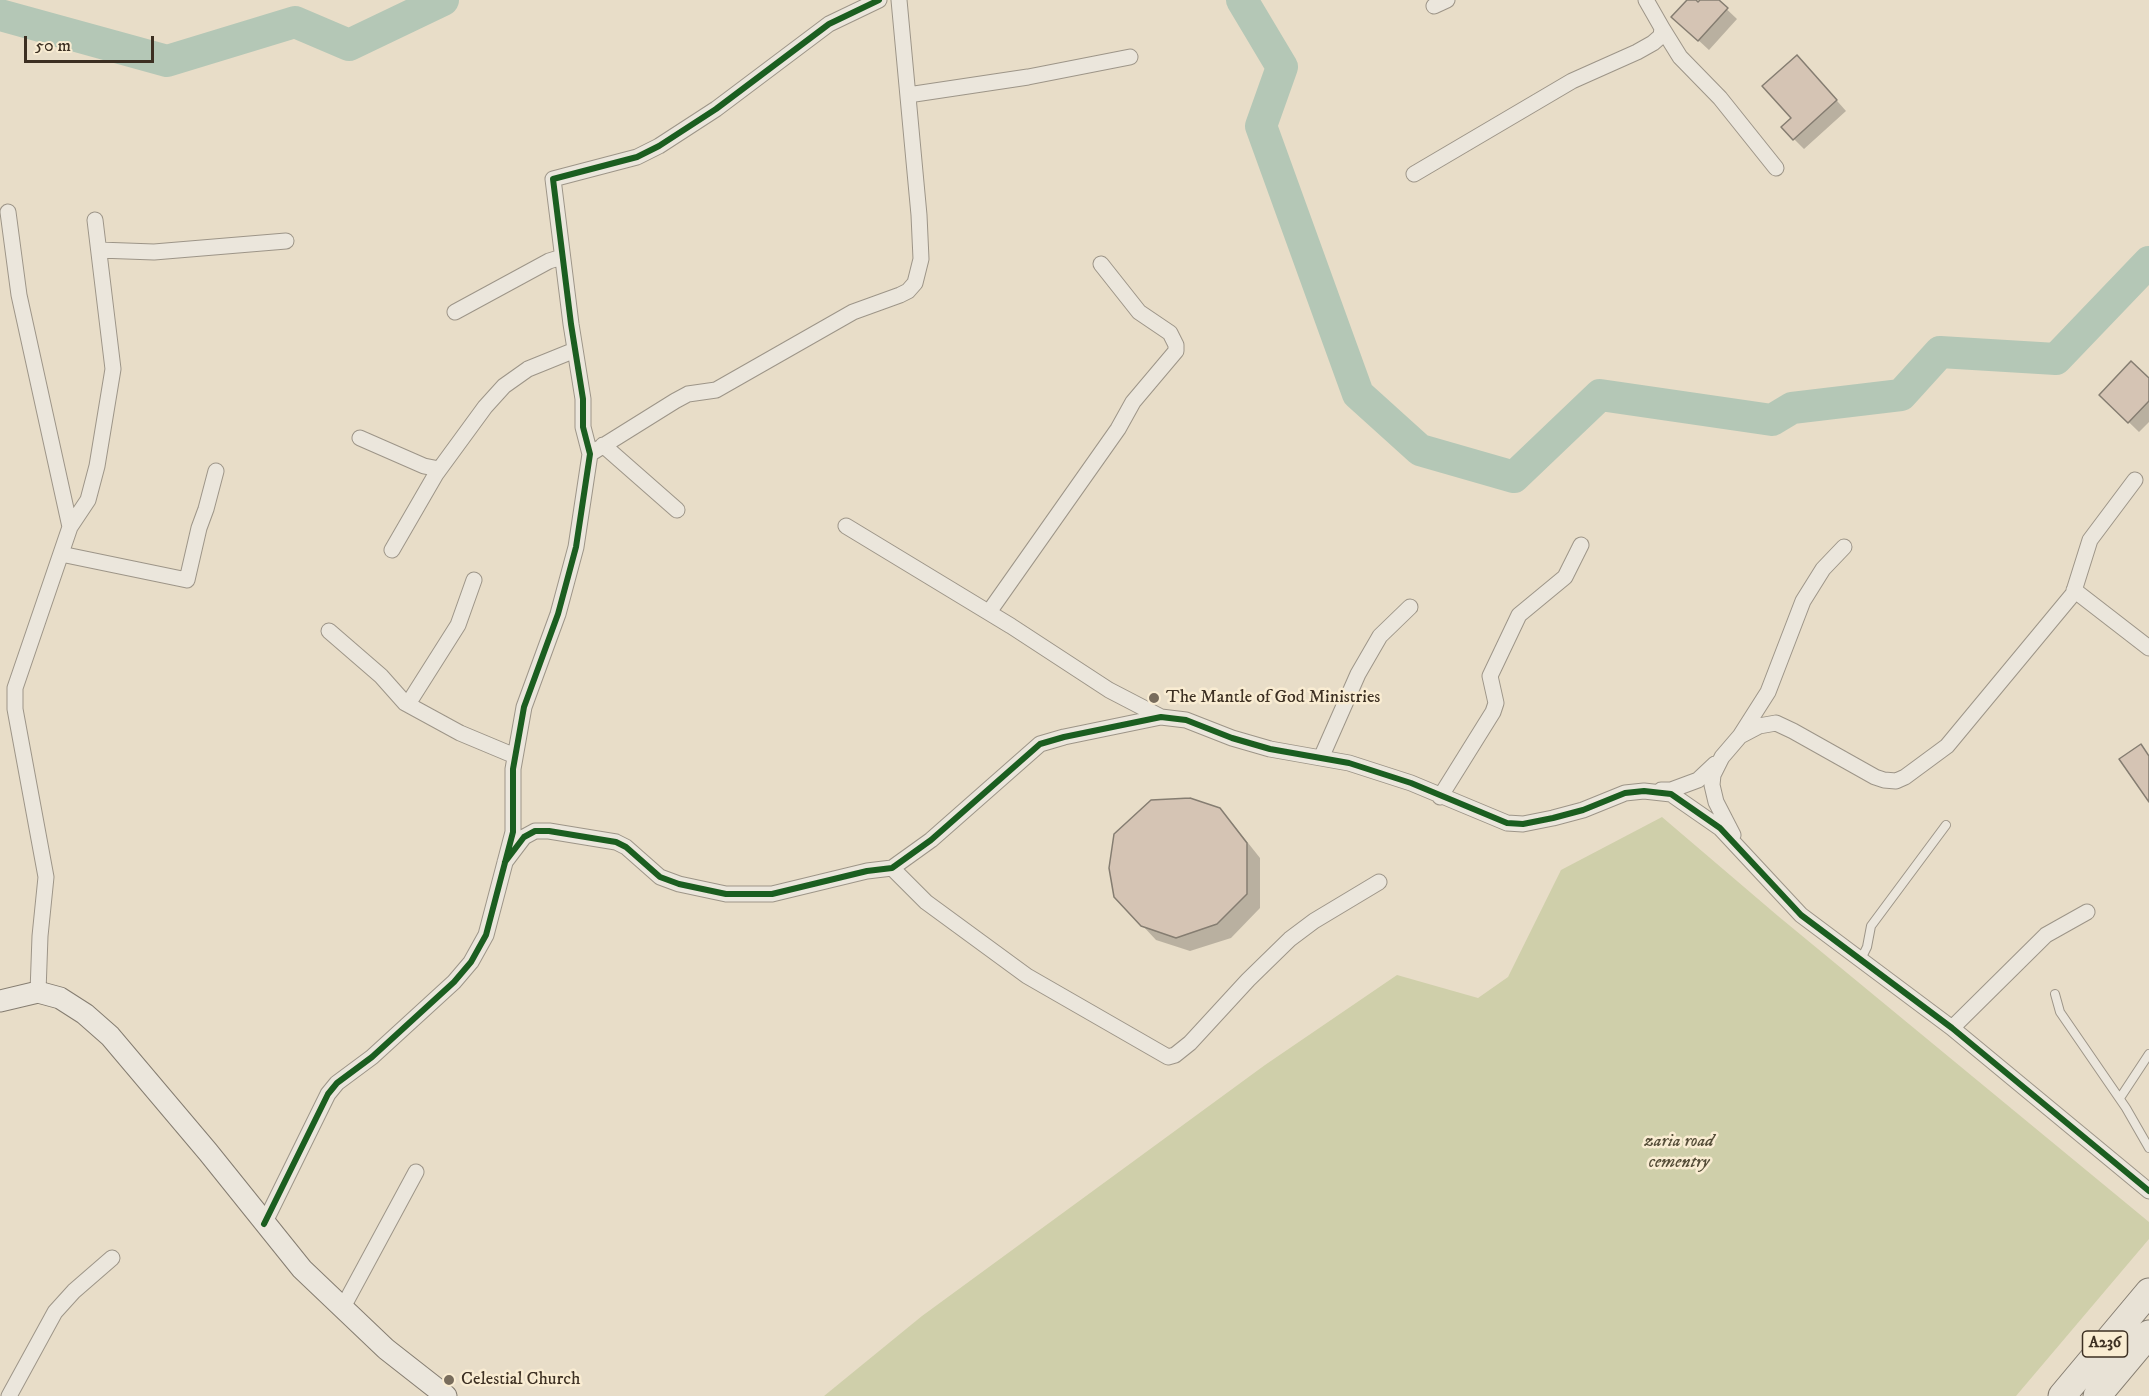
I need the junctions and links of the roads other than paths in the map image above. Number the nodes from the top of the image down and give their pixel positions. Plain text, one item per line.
1 (879, 0) edge
2 (899, 0) edge
3 (1646, 0) edge
4 (1662, 28) junction
5 (1130, 57) dead end
6 (908, 95) junction
7 (1776, 168) dead end
8 (1414, 174) dead end
9 (8, 212) dead end
10 (95, 220) dead end
11 (286, 241) dead end
12 (99, 250) junction
13 (562, 257) junction
14 (1101, 264) dead end
15 (455, 312) dead end
16 (575, 350) junction
17 (360, 438) dead end
18 (603, 445) junction
19 (590, 454) junction
20 (439, 469) junction
21 (216, 471) dead end
22 (2135, 480) dead end
23 (677, 510) dead end
24 (846, 526) dead end
25 (70, 527) junction
26 (1581, 545) dead end
27 (1844, 547) dead end
28 (392, 550) dead end
29 (61, 554) junction
30 (474, 580) dead end
31 (2074, 590) junction
32 (1410, 607) dead end
33 (988, 612) junction
34 (329, 631) dead end
35 (2149, 648) edge
36 (408, 704) junction
37 (1161, 717) junction
38 (1740, 735) junction
39 (515, 756) junction
40 (1722, 757) junction
41 (1321, 758) junction
42 (1644, 791) junction
43 (1440, 797) junction
44 (1946, 825) dead end
45 (1742, 851) junction
46 (505, 862) junction
47 (892, 868) junction
48 (1379, 882) dead end
49 (2087, 912) dead end
50 (1860, 961) junction
51 (39, 992) junction
52 (2055, 994) dead end
53 (0, 1001) edge
54 (1952, 1028) junction
55 (2149, 1054) edge
56 (2120, 1098) junction
57 (2149, 1148) edge
58 (416, 1172) dead end
59 (2149, 1191) edge
60 (264, 1224) junction
61 (112, 1258) dead end
62 (2149, 1292) edge
63 (342, 1309) junction
64 (2149, 1334) edge
65 (9, 1396) edge
66 (446, 1396) edge
67 (2062, 1396) edge
68 (2097, 1396) edge

1 - 13 street
2 - 6 street
3 - 4 street
4 - 7 street
4 - 8 street
5 - 6 street
6 - 18 street
9 - 25 street
10 - 12 street
11 - 12 street
12 - 25 street
13 - 15 street
13 - 16 street
14 - 33 street
16 - 19 street
16 - 20 street
17 - 20 street
18 - 19 street
18 - 23 street
19 - 39 street
20 - 28 street
21 - 29 street
22 - 31 street
24 - 33 street
25 - 29 street
26 - 43 street
27 - 38 street
29 - 51 street
30 - 36 street
31 - 35 street
31 - 38 street
32 - 41 street
33 - 37 street
34 - 36 street
36 - 39 street
37 - 41 street
37 - 47 street
38 - 40 street
39 - 46 street
40 - 42 street
40 - 45 street
41 - 43 street
42 - 43 street
42 - 45 street
44 - 50 lane
45 - 50 street
46 - 47 street
46 - 60 street
47 - 48 street
49 - 54 street
50 - 54 street
51 - 53 street
51 - 60 street
52 - 56 lane
54 - 59 street
55 - 56 lane
56 - 57 lane
58 - 63 street
60 - 63 street
61 - 65 street
62 - 67 highway, A236
63 - 66 street
64 - 68 highway, A236

